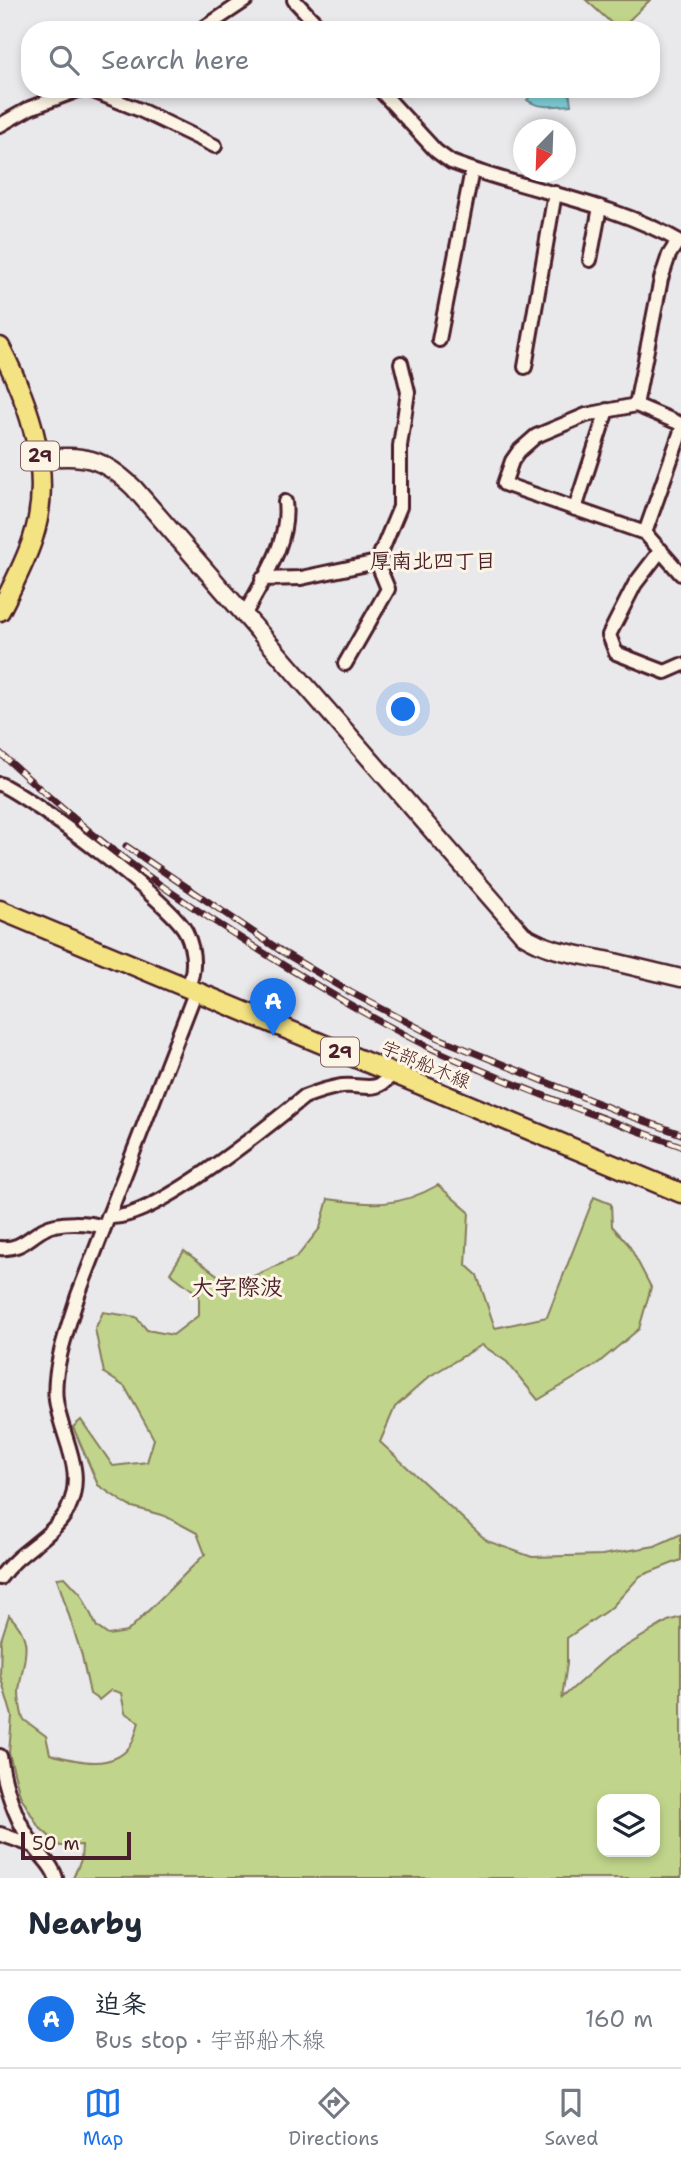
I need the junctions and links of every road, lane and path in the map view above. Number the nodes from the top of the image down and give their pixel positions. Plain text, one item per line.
1 (246, 0) edge
2 (294, 0) edge
3 (214, 21) edge
4 (314, 21) edge
5 (56, 98) edge
6 (110, 98) edge
7 (387, 98) edge
8 (0, 125) edge
9 (215, 146) dead end
10 (472, 170) junction
11 (555, 193) junction
12 (600, 207) junction
13 (680, 242) edge
14 (590, 261) dead end
15 (439, 340) dead end
16 (0, 346) edge
17 (401, 363) dead end
18 (525, 367) dead end
19 (636, 405) junction
20 (607, 410) junction
21 (681, 424) edge
22 (681, 431) edge
23 (40, 458) junction
24 (285, 502) dead end
25 (575, 509) junction
26 (645, 533) junction
27 (661, 550) junction
28 (377, 562) junction
29 (681, 574) edge
30 (262, 579) junction
31 (0, 611) edge
32 (244, 616) junction
33 (345, 664) dead end
34 (681, 665) edge
35 (0, 784) edge
36 (0, 910) edge
37 (681, 978) edge
38 (191, 991) junction
39 (393, 1073) junction
40 (681, 1193) edge
41 (106, 1222) junction
42 (0, 1248) edge
43 (0, 1578) edge
44 (0, 1756) edge
45 (0, 1833) edge
46 (34, 1846) junction
47 (56, 1878) edge

1 - 3 street
2 - 4 street
5 - 8 street
6 - 9 street
7 - 10 street
10 - 11 street
10 - 15 street
11 - 12 street
11 - 18 street
12 - 13 street
12 - 14 street
13 - 19 street
16 - 23 main road, 29
17 - 28 street
19 - 20 street
19 - 21 street
20 - 25 street
20 - 25 street
22 - 26 street
23 - 31 main road, 29
23 - 32 street
24 - 30 street
25 - 26 street
26 - 27 street
27 - 29 street
27 - 34 street
28 - 30 street
28 - 33 street
30 - 32 street
32 - 37 street
35 - 38 street
36 - 38 main road, 宇部船木線 / 29
38 - 39 main road, 宇部船木線 / 29
38 - 41 street
39 - 40 main road, 宇部船木線 / 29
39 - 41 street
41 - 42 street
41 - 43 street
44 - 46 street
45 - 46 street
46 - 47 street

